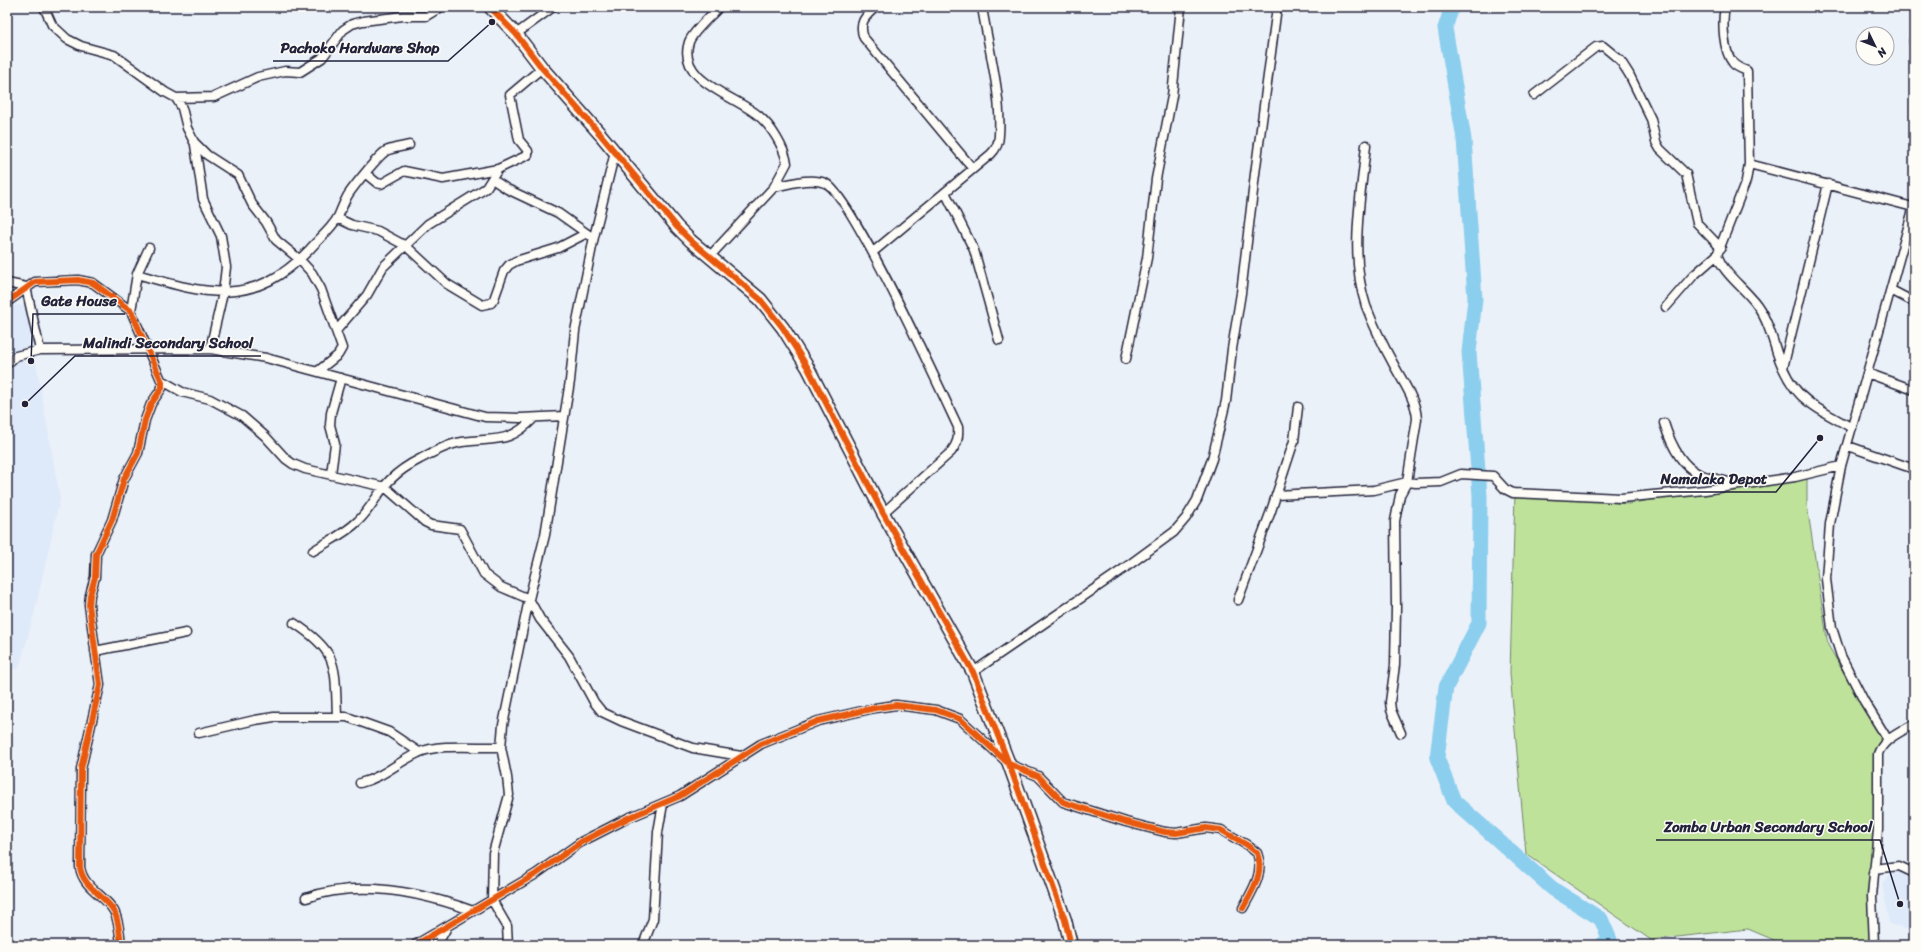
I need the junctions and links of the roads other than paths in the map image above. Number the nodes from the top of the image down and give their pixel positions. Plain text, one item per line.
1 (44, 7) edge
2 (440, 7) edge
3 (490, 7) edge
4 (553, 7) edge
5 (719, 7) edge
6 (876, 7) edge
7 (982, 7) edge
8 (1181, 7) edge
9 (1277, 7) edge
10 (1726, 7) edge
11 (516, 34) junction
12 (1914, 40) edge
13 (1914, 44) edge
14 (542, 68) junction
15 (1534, 95) dead end
16 (176, 98) junction
17 (194, 142) junction
18 (409, 145) dead end
19 (1366, 145) dead end
20 (615, 152) junction
21 (1749, 164) junction
22 (498, 169) junction
23 (973, 169) junction
24 (366, 174) junction
25 (492, 179) junction
26 (1828, 184) junction
27 (774, 186) junction
28 (945, 192) junction
29 (1914, 207) edge
30 (337, 218) junction
31 (585, 234) junction
32 (594, 237) junction
33 (406, 246) junction
34 (150, 248) dead end
35 (1721, 248) junction
36 (873, 252) junction
37 (1717, 255) junction
38 (710, 256) junction
39 (299, 260) junction
40 (137, 274) junction
41 (7, 283) edge
42 (26, 287) junction
43 (1891, 290) junction
44 (224, 293) junction
45 (7, 302) edge
46 (1914, 302) edge
47 (1666, 307) dead end
48 (131, 311) junction
49 (336, 331) junction
50 (999, 340) dead end
51 (210, 349) junction
52 (40, 350) junction
53 (147, 350) junction
54 (1126, 359) dead end
55 (7, 364) edge
56 (1782, 369) junction
57 (318, 371) junction
58 (1867, 373) junction
59 (341, 378) junction
60 (161, 380) junction
61 (1914, 390) edge
62 (1298, 408) dead end
63 (564, 416) junction
64 (534, 418) junction
65 (1664, 424) dead end
66 (1852, 428) junction
67 (1848, 446) junction
68 (1841, 466) junction
69 (1914, 469) edge
70 (331, 474) junction
71 (1407, 482) junction
72 (1738, 485) junction
73 (384, 487) junction
74 (1276, 494) junction
75 (883, 513) junction
76 (313, 551) dead end
77 (529, 599) junction
78 (1238, 600) dead end
79 (294, 622) dead end
80 (186, 633) dead end
81 (95, 651) junction
82 (973, 672) junction
83 (337, 716) junction
84 (1914, 724) edge
85 (199, 732) dead end
86 (1401, 733) dead end
87 (1888, 740) junction
88 (501, 747) junction
89 (419, 752) junction
90 (741, 756) junction
91 (1009, 764) junction
92 (360, 783) dead end
93 (663, 804) junction
94 (1874, 869) junction
95 (1914, 872) edge
96 (306, 898) dead end
97 (492, 900) junction
98 (1242, 908) dead end
99 (473, 911) junction
100 (447, 928) junction
101 (121, 945) edge
102 (415, 945) edge
103 (436, 945) edge
104 (508, 945) edge
105 (643, 945) edge
106 (1071, 945) edge
107 (1874, 945) edge

1 - 16 street
2 - 16 street
3 - 11 street
4 - 11 street
5 - 27 street
6 - 23 street
7 - 23 street
8 - 54 street
9 - 82 street
10 - 21 street
11 - 14 street
12 - 13 street
14 - 20 street
14 - 22 street
15 - 35 street
16 - 17 street
17 - 39 street
17 - 44 street
18 - 24 street
19 - 71 street
20 - 32 street
20 - 38 street
21 - 26 street
21 - 35 street
22 - 24 street
22 - 25 street
23 - 28 street
24 - 30 street
25 - 31 street
25 - 33 street
26 - 29 street
26 - 56 street
27 - 36 street
27 - 38 street
28 - 36 street
28 - 50 street
29 - 43 street
30 - 33 street
30 - 39 street
31 - 32 street
31 - 33 street
32 - 63 street
33 - 49 street
34 - 40 street
35 - 37 street
36 - 75 street
37 - 47 street
37 - 56 street
38 - 75 street
39 - 44 street
39 - 49 street
40 - 44 street
40 - 48 street
41 - 42 street
42 - 45 street
42 - 48 street
42 - 52 street
43 - 46 street
43 - 58 street
44 - 51 street
48 - 53 street
49 - 57 street
51 - 53 street
51 - 57 street
52 - 53 street
52 - 55 street
53 - 60 street
56 - 66 street
57 - 59 street
58 - 61 street
58 - 66 street
59 - 64 street
59 - 70 street
60 - 70 street
60 - 81 street
62 - 74 street
63 - 64 street
63 - 77 street
64 - 73 street
65 - 72 street
66 - 67 street
67 - 68 street
67 - 69 street
68 - 72 street
68 - 87 street
70 - 73 street
71 - 72 street
71 - 74 street
71 - 86 street
73 - 76 street
73 - 77 street
74 - 78 street
75 - 82 street
77 - 88 street
77 - 90 street
79 - 83 street
80 - 81 street
81 - 101 street
82 - 91 street
83 - 85 street
83 - 89 street
84 - 87 street
87 - 94 street
88 - 89 street
88 - 97 street
89 - 92 street
90 - 91 street
90 - 93 street
91 - 98 street
91 - 106 street
93 - 97 street
93 - 105 street
94 - 95 street
94 - 107 street
96 - 99 street
97 - 99 street
97 - 104 street
99 - 100 street
100 - 102 street
100 - 103 street

